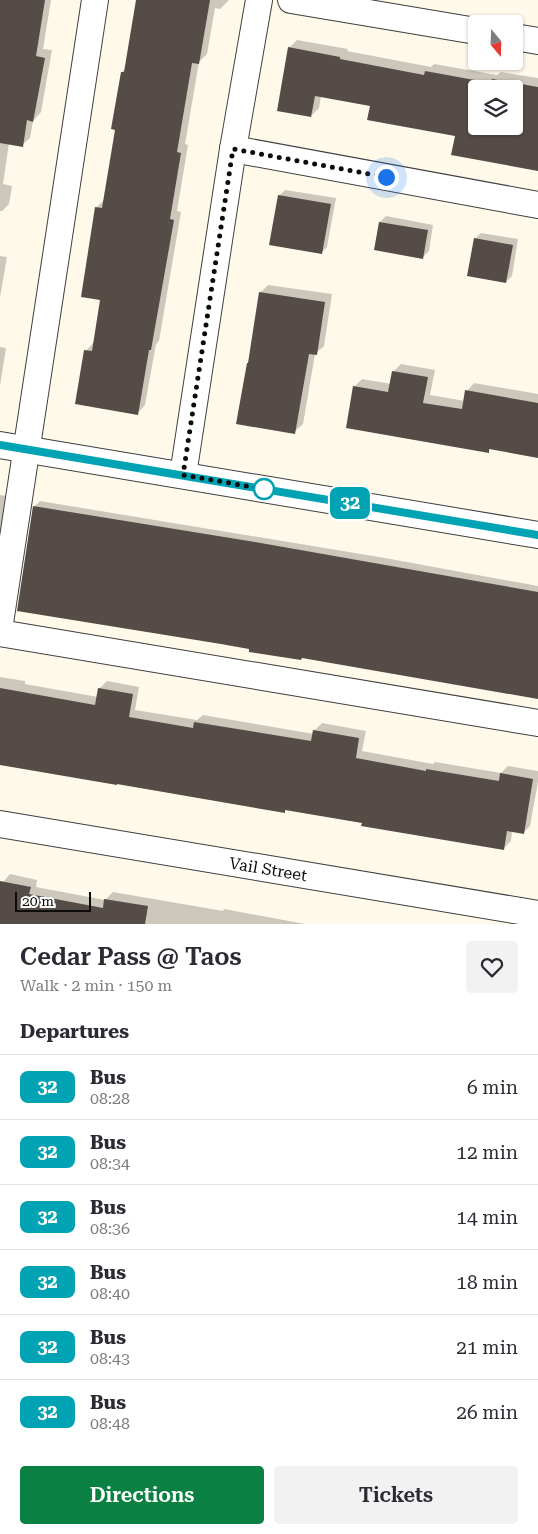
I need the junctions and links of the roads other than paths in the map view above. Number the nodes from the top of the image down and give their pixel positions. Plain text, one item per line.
1 (94, 0) edge
2 (259, 0) edge
3 (291, 0) edge
4 (468, 30) edge
5 (523, 38) edge
6 (538, 41) edge
7 (233, 149) junction
8 (538, 205) edge
9 (0, 445) edge
10 (27, 450) junction
11 (183, 475) junction
12 (538, 535) edge
13 (0, 623) edge
14 (0, 633) edge
15 (538, 723) edge
16 (0, 824) edge
17 (538, 914) edge

1 - 10 street
2 - 7 street
3 - 4 street
5 - 6 street
7 - 8 street
7 - 11 street
9 - 10 street
10 - 11 street
10 - 13 street
11 - 12 street
14 - 15 street
16 - 17 street, Vail Street

